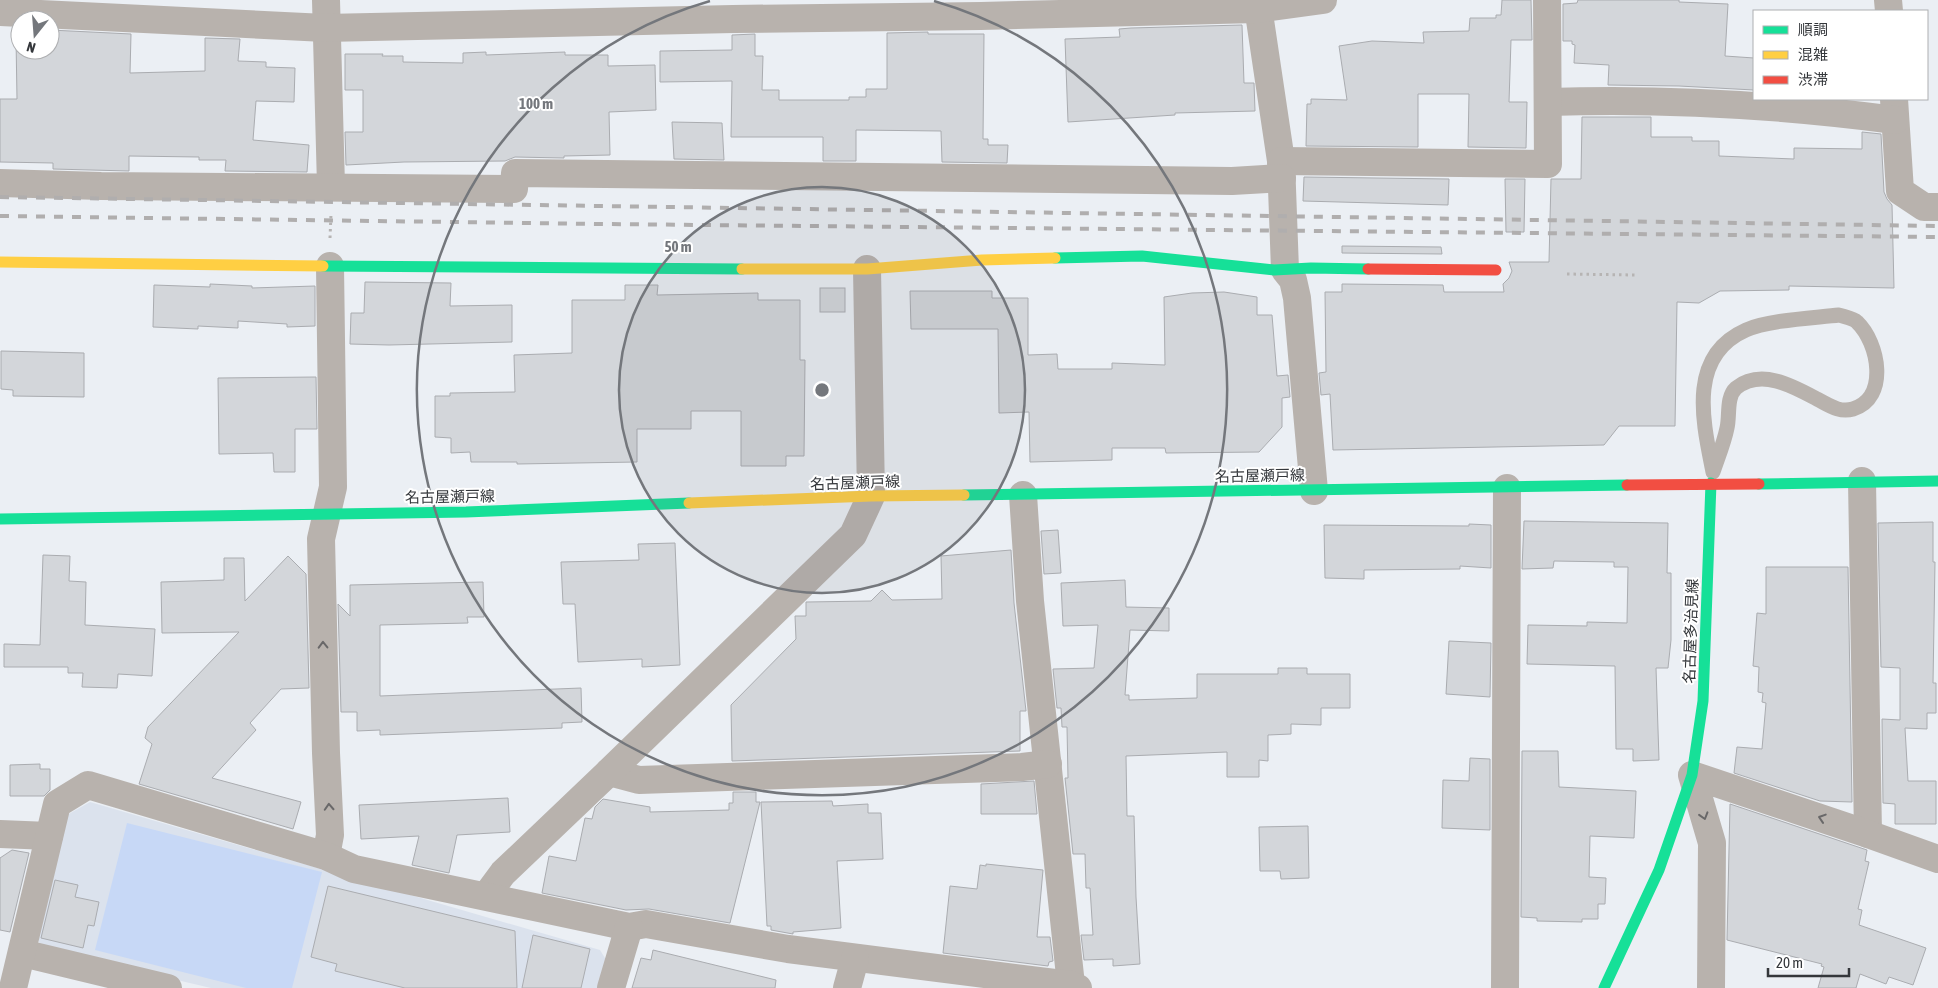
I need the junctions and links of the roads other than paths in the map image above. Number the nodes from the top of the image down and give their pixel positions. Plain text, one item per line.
1 (326, 0) edge
2 (1323, 0) edge
3 (1547, 0) edge
4 (1257, 4) edge
5 (0, 12) edge
6 (326, 28) junction
7 (1548, 102) junction
8 (1895, 109) edge
9 (1282, 170) junction
10 (0, 183) edge
11 (331, 186) junction
12 (1938, 207) edge
13 (0, 262) edge
14 (330, 266) junction
15 (867, 269) junction
16 (1285, 270) junction
17 (1496, 270) dead end
18 (1712, 477) junction
19 (1938, 480) edge
20 (1862, 481) junction
21 (1507, 488) junction
22 (1314, 491) junction
23 (1023, 495) junction
24 (871, 496) junction
25 (327, 514) junction
26 (0, 518) edge
27 (1048, 764) junction
28 (609, 772) junction
29 (1692, 775) junction
30 (1868, 834) junction
31 (49, 836) junction
32 (4, 839) edge
33 (326, 856) junction
34 (1938, 859) edge
35 (486, 896) junction
36 (629, 927) junction
37 (22, 953) junction
38 (854, 959) junction
39 (1074, 987) edge
40 (12, 988) edge
41 (168, 988) edge
42 (611, 988) edge
43 (847, 988) edge
44 (1505, 988) edge
45 (1604, 988) edge
46 (1711, 988) edge

1 - 6 street
2 - 4 street
3 - 7 street
4 - 6 street
4 - 9 street
5 - 6 street
6 - 11 street
7 - 8 street
7 - 9 street
8 - 12 street
9 - 11 street
9 - 16 street
10 - 11 street
13 - 14 main road
14 - 15 main road
14 - 25 street
15 - 16 main road
15 - 24 street
16 - 17 main road
16 - 22 street
18 - 18 lane
18 - 20 main road
18 - 21 main road, 名古屋瀬戸線
18 - 29 main road, 名古屋多治見線
19 - 20 main road
20 - 30 street
21 - 22 main road, 名古屋瀬戸線
21 - 44 street
22 - 23 main road, 名古屋瀬戸線
23 - 24 main road, 名古屋瀬戸線
23 - 27 street
24 - 25 main road, 名古屋瀬戸線
24 - 28 street
25 - 26 main road, 名古屋瀬戸線
33 -> 25 street
27 - 28 street
27 - 39 street
28 - 35 street
30 -> 29 street
29 - 45 main road, 名古屋多治見線
29 -> 46 street
30 - 34 street
31 - 32 street
31 - 33 street
31 - 37 street
33 - 35 street
35 - 36 street
36 - 38 street
36 - 42 street
37 - 40 street
37 - 41 street
38 - 39 street
38 - 43 street

